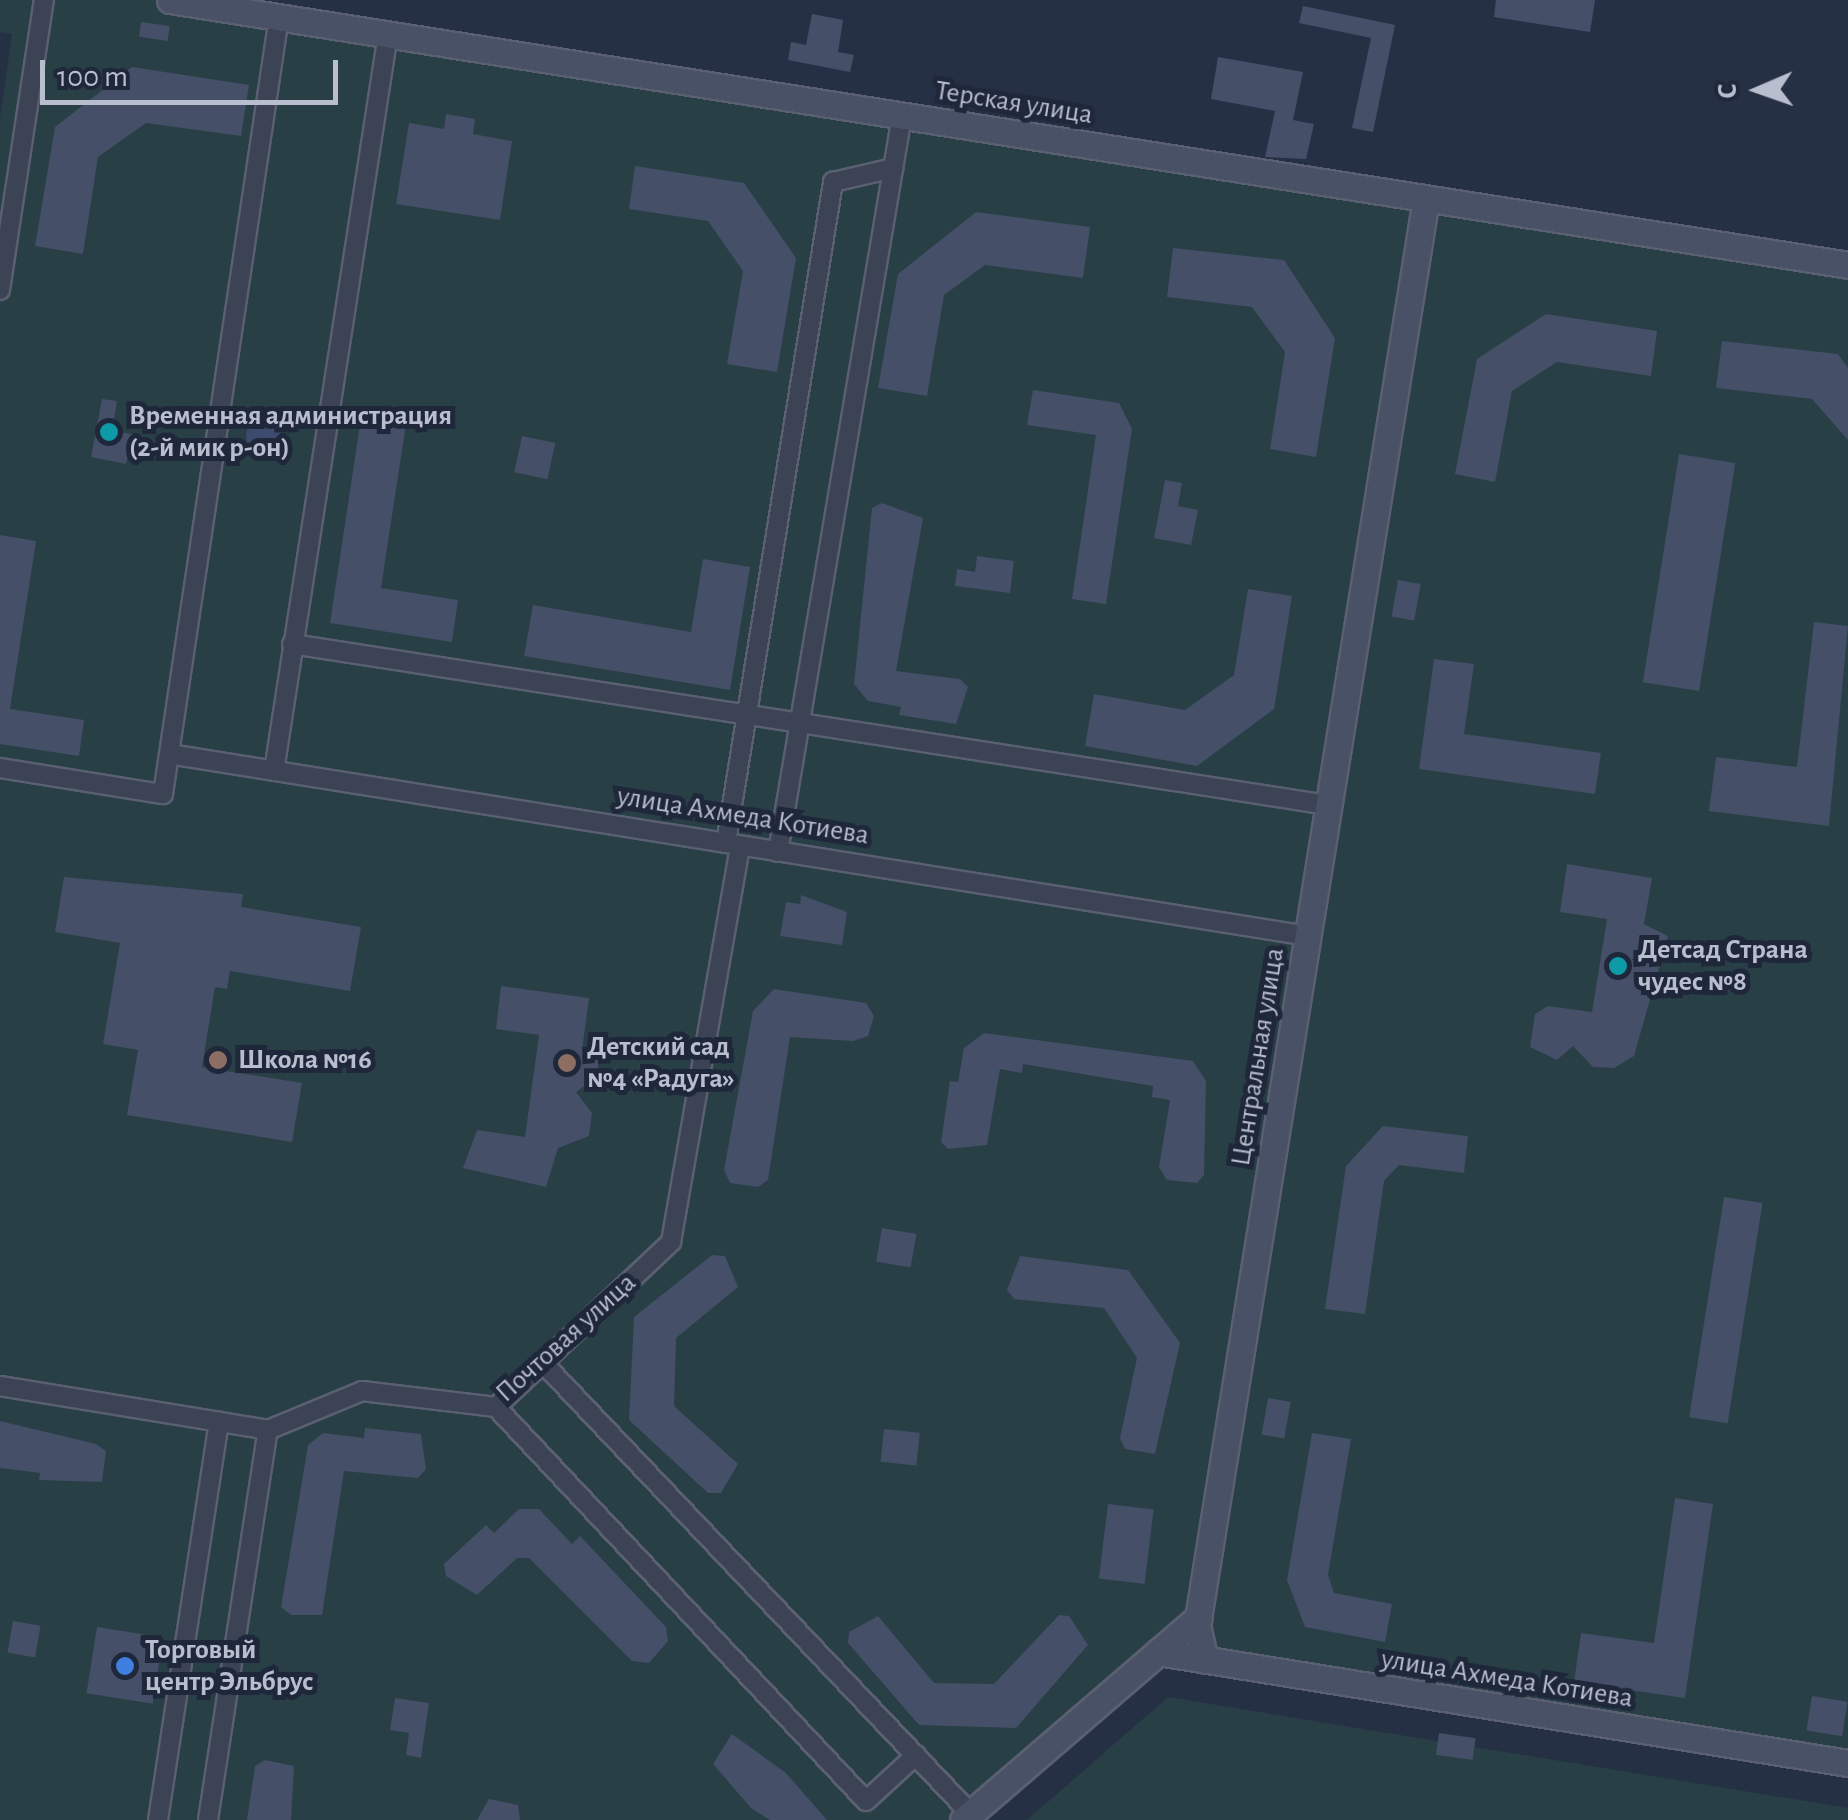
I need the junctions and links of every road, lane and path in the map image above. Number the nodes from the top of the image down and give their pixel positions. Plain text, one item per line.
1 (44, 0) edge
2 (170, 0) edge
3 (279, 17) junction
4 (388, 34) junction
5 (902, 116) junction
6 (893, 168) junction
7 (1426, 198) junction
8 (1848, 265) edge
9 (0, 290) edge
10 (292, 644) junction
11 (746, 715) junction
12 (799, 723) junction
13 (169, 754) junction
14 (0, 768) edge
15 (274, 771) junction
16 (1329, 805) junction
17 (733, 844) junction
18 (778, 852) junction
19 (1308, 936) junction
20 (544, 1363) junction
21 (0, 1386) edge
22 (496, 1407) junction
23 (219, 1422) junction
24 (268, 1430) junction
25 (1199, 1616) junction
26 (1158, 1652) junction
27 (1204, 1660) junction
28 (916, 1756) junction
29 (1848, 1763) edge
30 (967, 1816) edge
31 (158, 1820) edge
32 (208, 1820) edge

1 - 9 street
2 - 3 street, Терская улица
3 - 4 street, Терская улица
3 - 13 street
4 - 5 street, Терская улица
4 - 10 street
5 - 6 street
5 - 7 street, Терская улица
6 - 11 street, Почтовая улица
6 - 12 street
7 - 8 street, Терская улица
7 - 16 street, Центральная улица
10 - 11 street
10 - 15 street
11 - 12 street
11 - 17 street, Почтовая улица
12 - 16 street
12 - 18 street
13 - 14 street
13 - 15 street, улица Ахмеда Котиева
15 - 17 street, улица Ахмеда Котиева
16 - 19 street, Центральная улица
17 - 18 street, улица Ахмеда Котиева
17 - 20 street, Почтовая улица
18 - 19 street, улица Ахмеда Котиева
19 - 25 street, Центральная улица
20 - 22 street, Почтовая улица
20 - 28 street
21 - 23 street
22 - 24 street, Почтовая улица
22 - 28 street
23 - 24 street
23 - 31 street
24 - 32 street
25 - 26 street
25 - 27 street, Центральная улица
26 - 27 street, улица Ахмеда Котиева
26 - 30 street
27 - 29 street, улица Ахмеда Котиева
28 - 30 street

